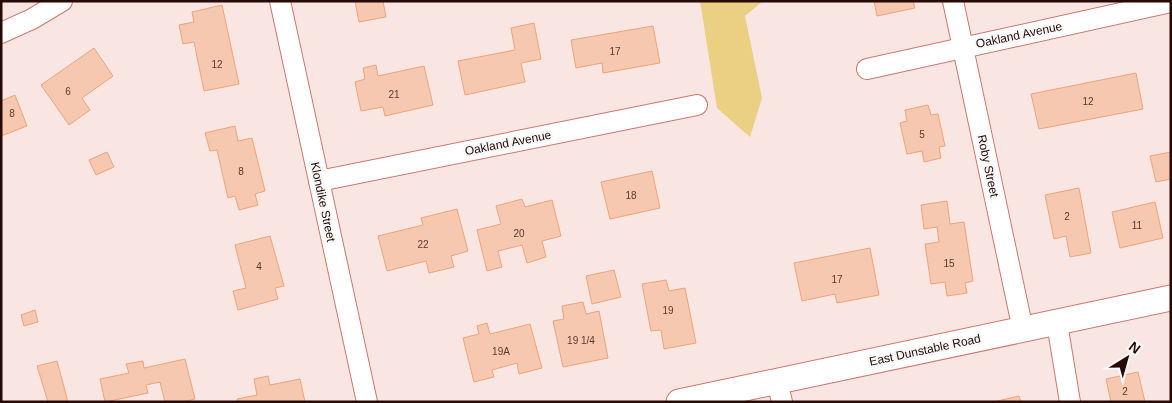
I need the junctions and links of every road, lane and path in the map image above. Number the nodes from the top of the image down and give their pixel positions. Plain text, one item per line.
1 (62, 1) edge
2 (280, 1) edge
3 (953, 1) edge
4 (1171, 2) edge
5 (1, 33) edge
6 (963, 48) junction
7 (866, 69) dead end
8 (697, 105) dead end
9 (318, 182) junction
10 (1171, 298) edge
11 (1057, 323) junction
12 (1023, 330) junction
13 (780, 391) edge
14 (366, 402) edge
15 (679, 402) edge
16 (1070, 402) edge

1 - 5 street
2 - 9 street, Klondike Street
3 - 6 street, Roby Street
4 - 6 street, Oakland Avenue
6 - 7 street, Oakland Avenue
6 - 12 street, Roby Street
8 - 9 street, Oakland Avenue
9 - 14 street, Klondike Street
10 - 11 street, East Dunstable Road
11 - 12 street, East Dunstable Road
11 - 16 street
12 - 13 street, East Dunstable Road
13 - 15 street, East Dunstable Road

